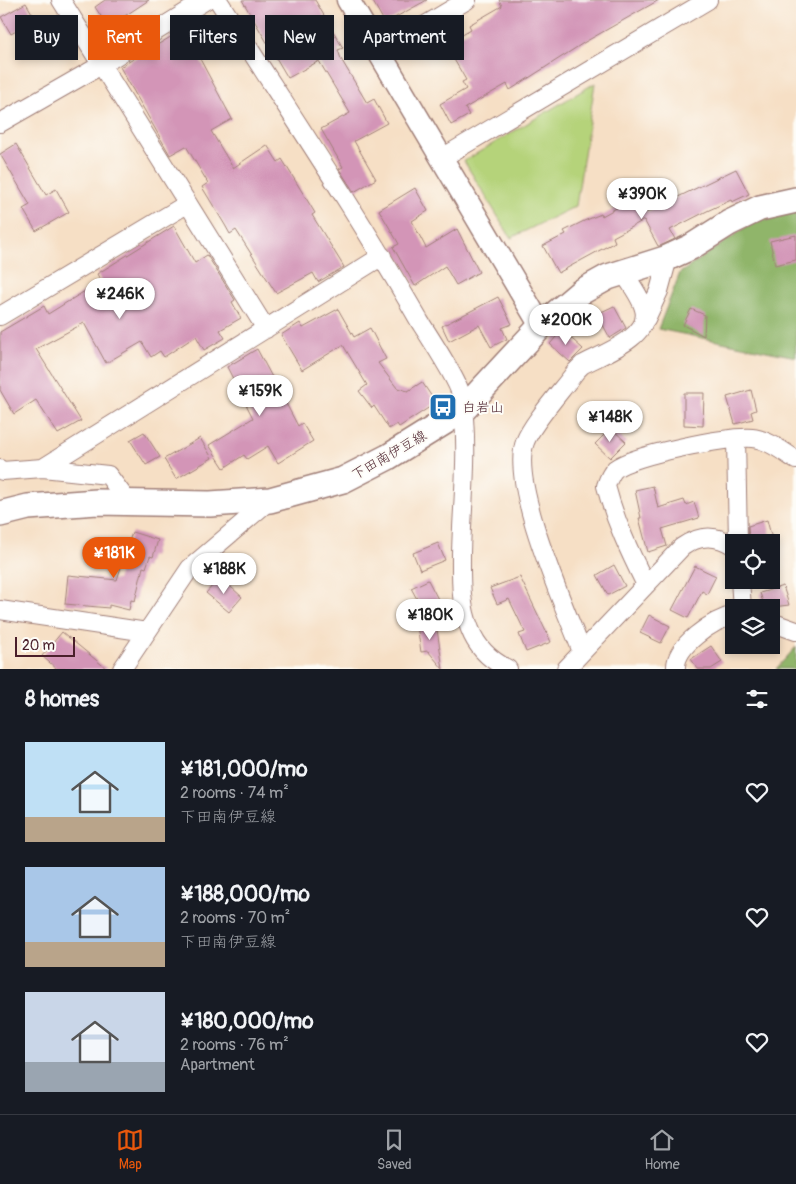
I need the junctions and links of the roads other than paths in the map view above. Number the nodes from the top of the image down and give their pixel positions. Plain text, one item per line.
1 (61, 0) edge
2 (206, 0) edge
3 (218, 0) edge
4 (348, 0) edge
5 (467, 0) edge
6 (708, 0) edge
7 (357, 15) edge
8 (442, 15) edge
9 (383, 60) edge
10 (103, 64) junction
11 (0, 123) edge
12 (442, 158) junction
13 (796, 200) edge
14 (187, 204) junction
15 (382, 256) junction
16 (668, 258) junction
17 (623, 272) junction
18 (0, 316) edge
19 (646, 319) junction
20 (541, 326) junction
21 (266, 329) junction
22 (462, 411) junction
23 (736, 439) junction
24 (796, 460) edge
25 (43, 468) junction
26 (0, 469) edge
27 (270, 500) junction
28 (128, 502) junction
29 (0, 514) edge
30 (738, 534) edge
31 (725, 542) edge
32 (646, 585) junction
33 (0, 610) edge
34 (725, 619) edge
35 (780, 625) edge
36 (796, 631) edge
37 (147, 632) junction
38 (582, 652) junction
39 (122, 669) edge
40 (508, 669) edge
41 (566, 669) edge
42 (676, 669) edge

1 - 10 street
2 - 10 street
3 - 15 street
4 - 7 street
5 - 8 street
6 - 12 street
9 - 12 street
10 - 11 street
10 - 14 street
12 - 20 street
13 - 16 main road, 下田南伊豆線
14 - 18 street
14 - 21 street
15 - 21 street
15 - 22 street
16 - 17 main road, 下田南伊豆線
16 - 19 street
17 - 19 street
17 - 20 main road, 下田南伊豆線
19 - 38 street
20 - 22 main road, 下田南伊豆線
21 - 25 street
22 - 27 main road, 下田南伊豆線
22 - 40 street
23 - 24 street
23 - 30 street
23 - 32 street
25 - 26 street
25 - 28 street
27 - 28 main road, 下田南伊豆線
27 - 37 street
28 - 29 main road, 下田南伊豆線
31 - 32 street
32 - 38 street
33 - 37 street
34 - 42 street
35 - 36 street
37 - 39 street
38 - 41 street

